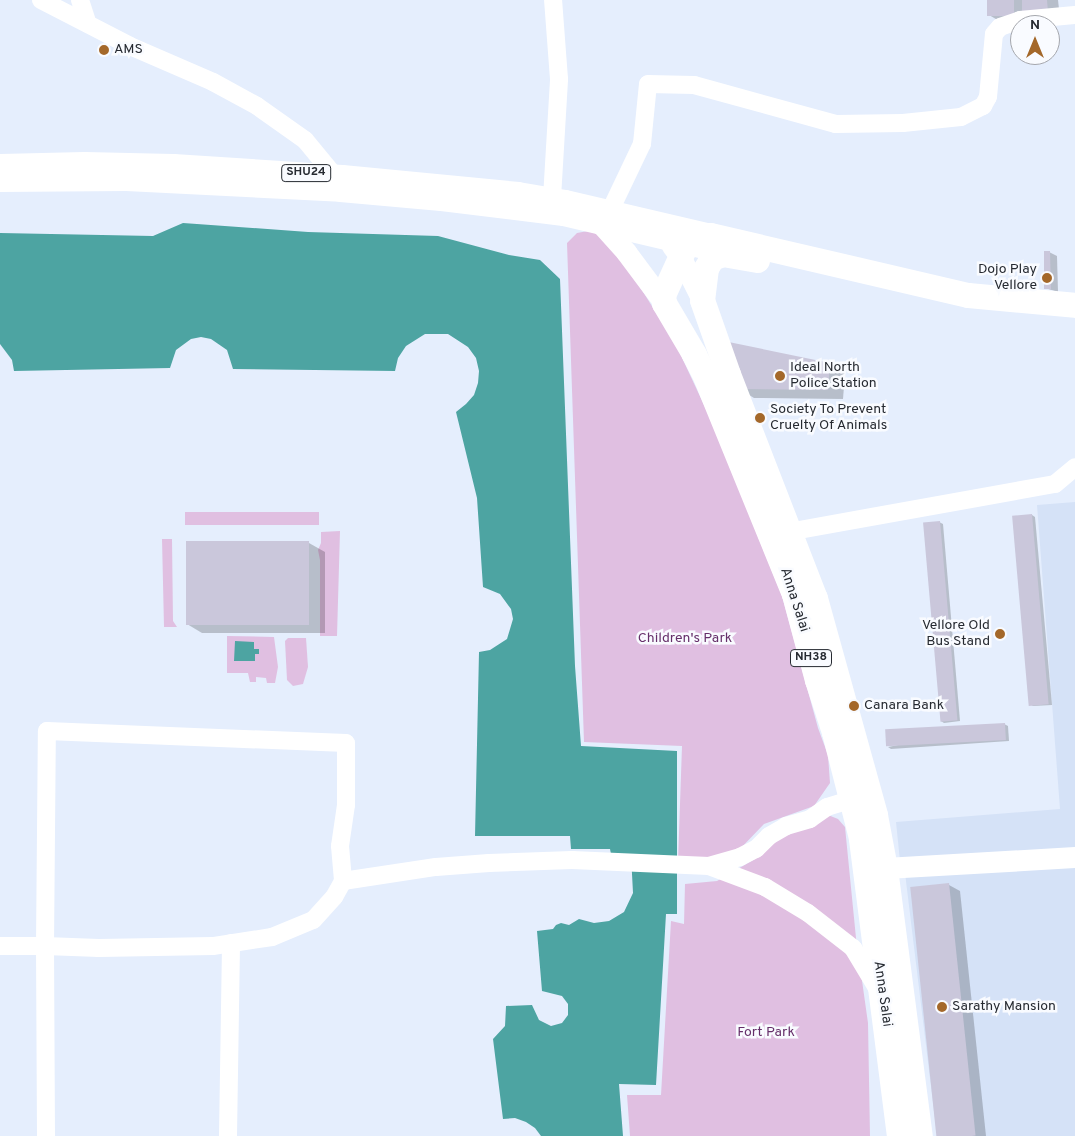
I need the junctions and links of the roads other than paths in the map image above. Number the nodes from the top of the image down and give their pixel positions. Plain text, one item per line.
1 (41, 0) edge
2 (80, 0) edge
3 (554, 0) edge
4 (1075, 15) edge
5 (88, 24) junction
6 (0, 164) edge
7 (334, 175) junction
8 (0, 181) edge
9 (552, 198) junction
10 (605, 218) junction
11 (729, 246) junction
12 (679, 248) junction
13 (702, 300) junction
14 (664, 303) junction
15 (1075, 305) edge
16 (1075, 317) edge
17 (1075, 467) edge
18 (788, 532) junction
19 (852, 798) junction
20 (1075, 857) edge
21 (709, 866) junction
22 (885, 868) junction
23 (343, 882) junction
24 (231, 943) junction
25 (0, 946) edge
26 (45, 946) junction
27 (882, 996) junction
28 (46, 1136) edge
29 (228, 1136) edge
30 (899, 1136) edge
31 (920, 1136) edge

1 - 5 street
2 - 5 street
3 - 9 street
4 - 10 street
5 - 7 street
6 - 7 main road, SHU24
7 - 9 main road, SHU24
8 - 10 main road, SHU24
9 - 10 main road, SHU24
10 - 11 main road, SHU24
10 - 12 main road
10 - 14 main road
11 - 12 highway, NH38
11 - 13 highway, Anna Salai / NH38
11 - 15 highway, NH38
11 - 16 highway, NH38
12 - 13 main road
12 - 14 highway
13 - 18 highway, Anna Salai / NH38
14 - 19 highway, Anna Salai / NH38
17 - 18 street
18 - 22 highway, Anna Salai / NH38
19 - 21 street
19 - 27 highway, Anna Salai / NH38
20 - 22 main road
21 - 23 street
21 - 27 street
22 - 31 highway, Anna Salai / NH38
23 - 24 street
23 - 26 street
24 - 26 street
24 - 29 street
25 - 26 street
26 - 28 street
27 - 30 highway, Anna Salai / NH38

